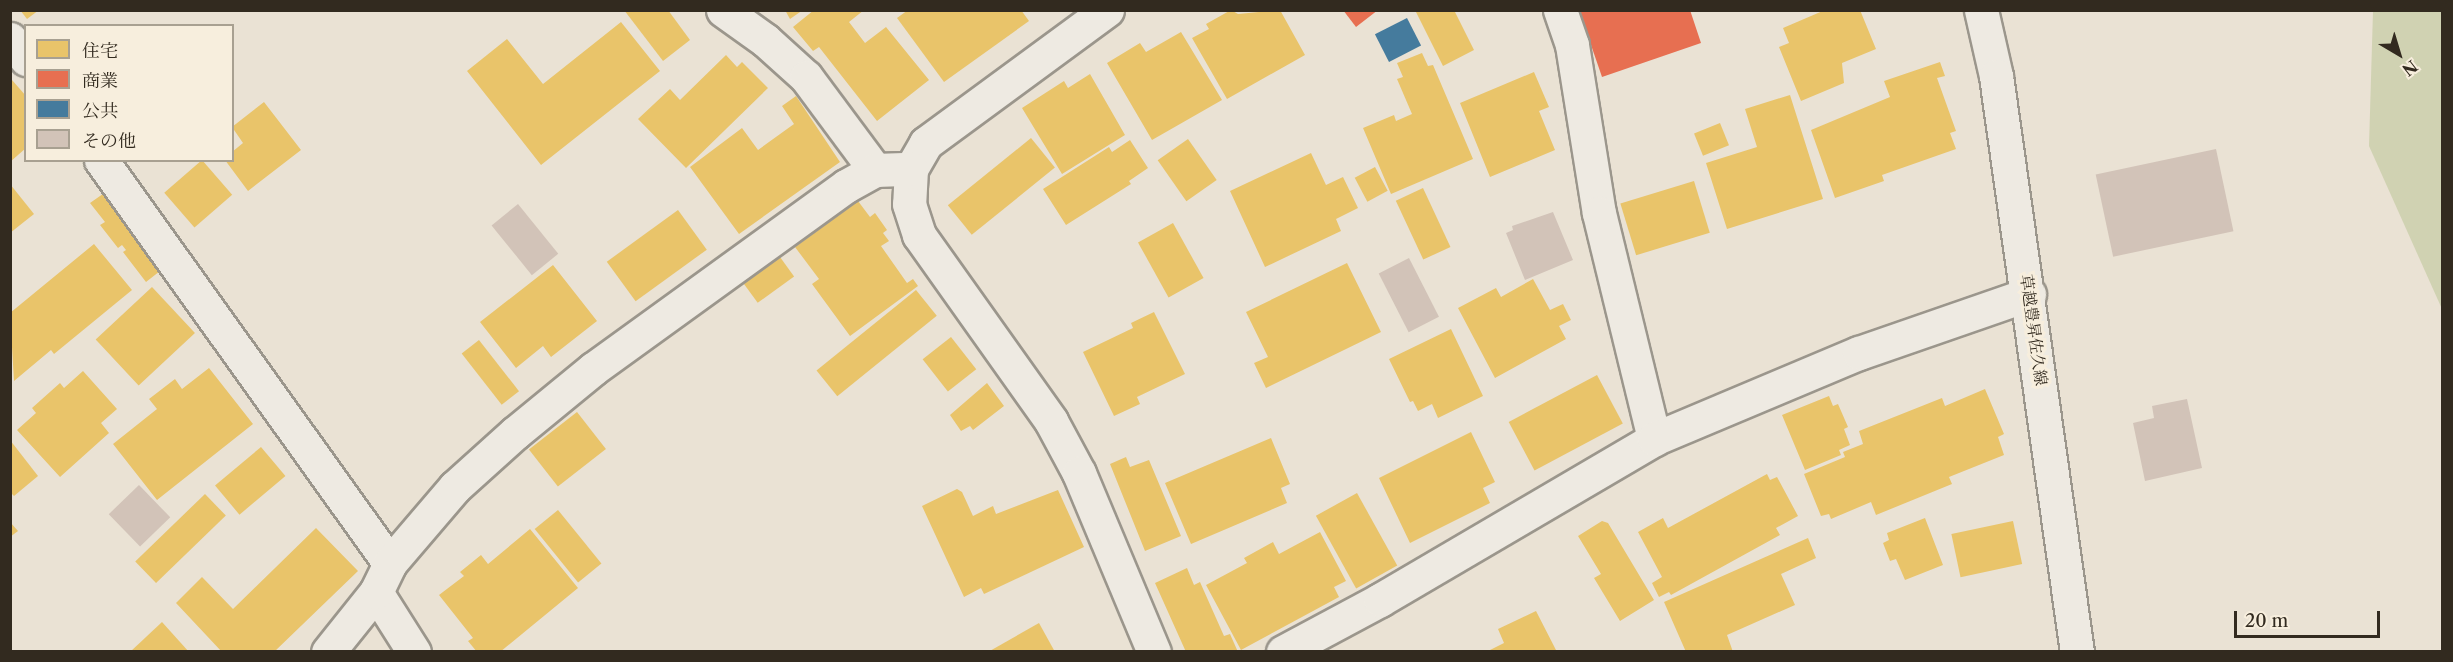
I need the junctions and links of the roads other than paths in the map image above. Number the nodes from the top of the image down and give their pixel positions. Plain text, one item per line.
1 (723, 10) edge
2 (1107, 10) edge
3 (1560, 10) edge
4 (1981, 10) edge
5 (10, 39) edge
6 (24, 56) edge
7 (102, 162) edge
8 (911, 169) junction
9 (875, 170) junction
10 (2029, 294) junction
11 (1654, 439) junction
12 (383, 578) junction
13 (328, 651) edge
14 (414, 651) edge
15 (1154, 651) edge
16 (1283, 651) edge
17 (2077, 651) edge

1 - 9 street
2 - 8 street
3 - 11 street
4 - 10 street, 草越豊昇佐久線
5 - 6 street
7 - 12 street
8 - 9 street
8 - 15 street
9 - 12 street
10 - 11 street
10 - 17 street, 草越豊昇佐久線
11 - 16 street
12 - 13 street
12 - 14 street

